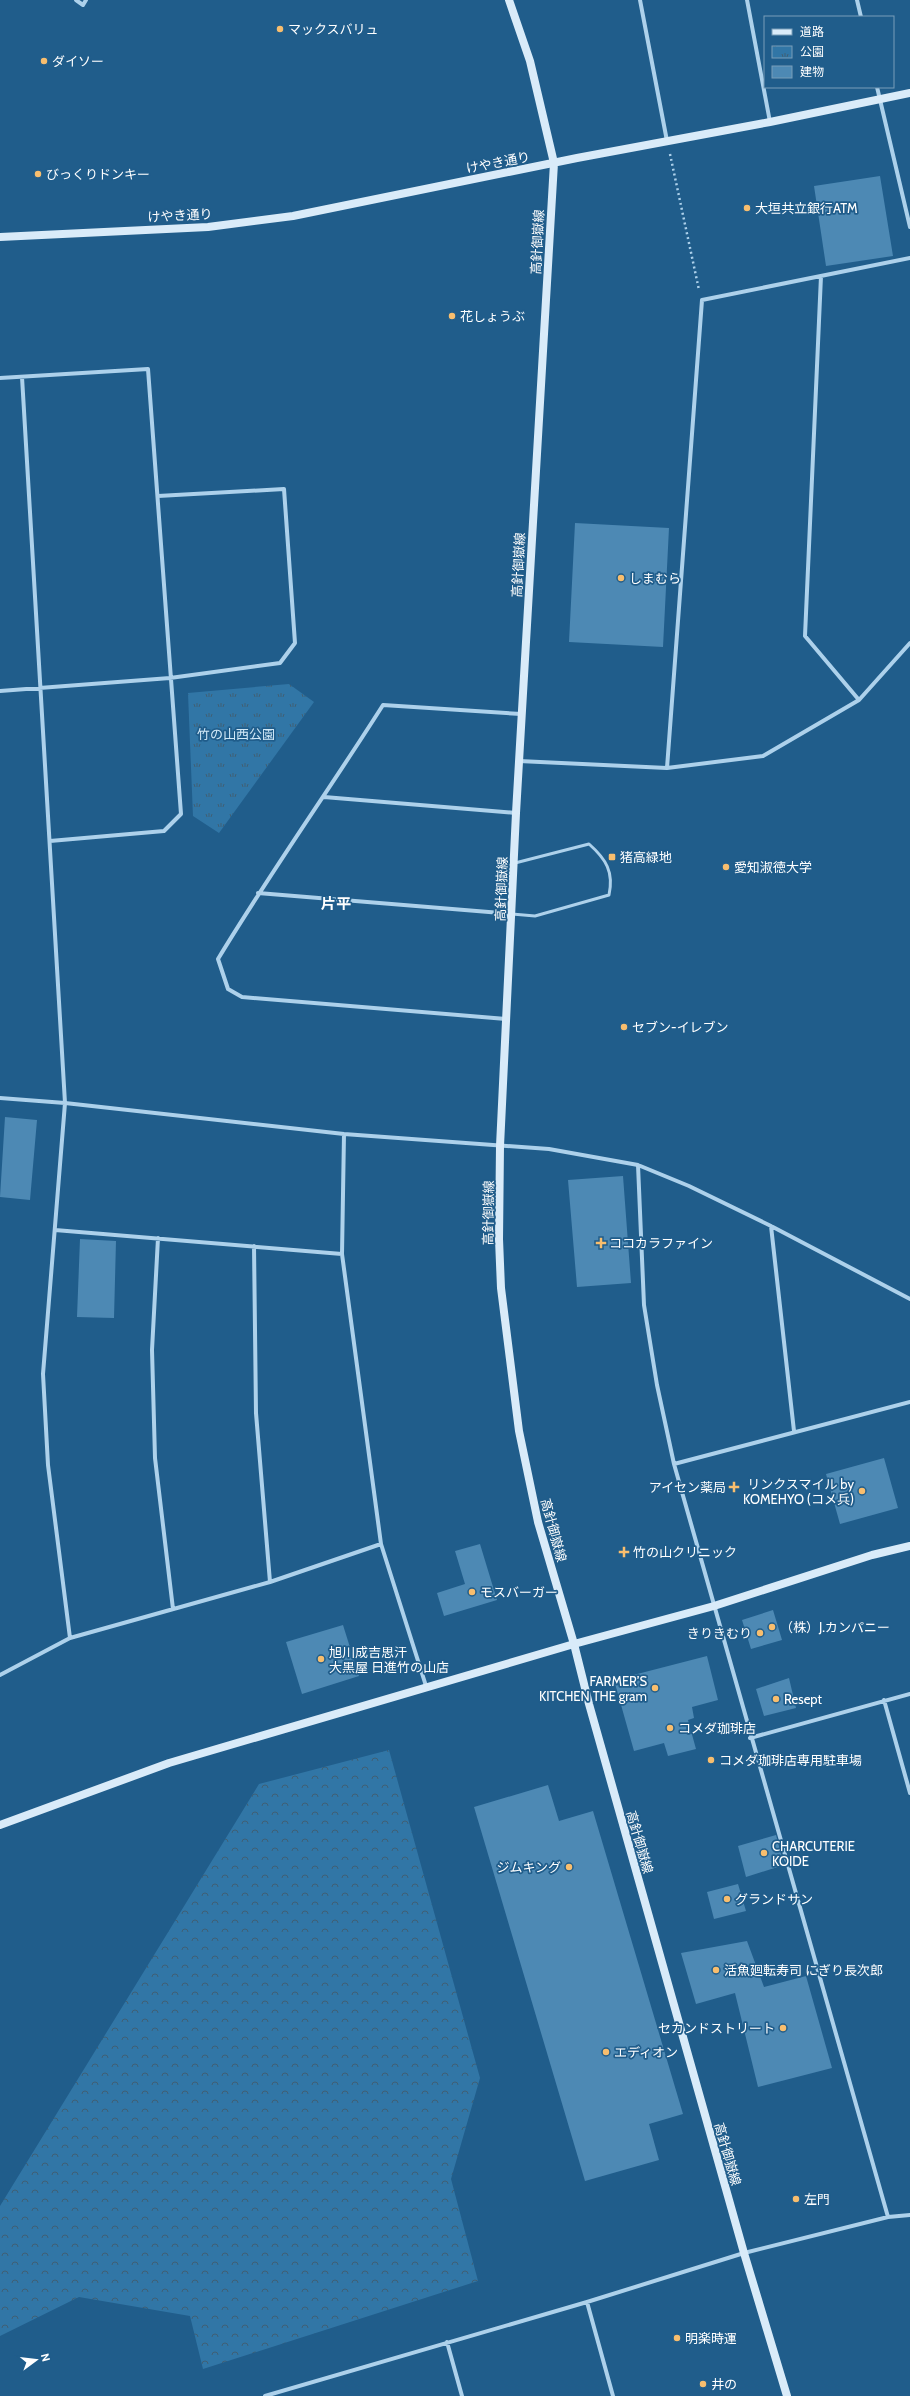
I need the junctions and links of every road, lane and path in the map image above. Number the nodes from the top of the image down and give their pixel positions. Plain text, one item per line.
1 (76, 0) edge
2 (86, 0) edge
3 (508, 0) edge
4 (640, 0) edge
5 (747, 0) edge
6 (857, 0) edge
7 (861, 16) edge
8 (877, 88) edge
9 (910, 93) edge
10 (881, 99) junction
11 (770, 122) junction
12 (667, 142) junction
13 (554, 163) junction
14 (910, 227) edge
15 (0, 236) edge
16 (910, 258) edge
17 (821, 276) junction
18 (702, 300) junction
19 (22, 377) junction
20 (0, 378) edge
21 (158, 496) junction
22 (910, 643) edge
23 (170, 678) junction
24 (40, 688) junction
25 (0, 691) edge
26 (859, 700) junction
27 (521, 714) junction
28 (519, 761) junction
29 (667, 768) junction
30 (324, 797) junction
31 (516, 813) junction
32 (50, 841) junction
33 (514, 863) junction
34 (258, 893) junction
35 (512, 914) junction
36 (507, 1019) junction
37 (0, 1098) edge
38 (65, 1102) junction
39 (344, 1134) junction
40 (500, 1146) junction
41 (638, 1165) junction
42 (771, 1226) junction
43 (55, 1230) junction
44 (158, 1238) junction
45 (254, 1246) junction
46 (342, 1254) junction
47 (910, 1299) edge
48 (910, 1402) edge
49 (794, 1431) junction
50 (674, 1464) junction
51 (381, 1544) junction
52 (910, 1546) edge
53 (270, 1582) junction
54 (714, 1606) junction
55 (173, 1609) junction
56 (70, 1638) junction
57 (574, 1644) junction
58 (0, 1674) edge
59 (426, 1686) junction
60 (910, 1694) edge
61 (884, 1700) junction
62 (750, 1738) junction
63 (910, 1793) edge
64 (0, 1825) edge
65 (910, 2215) edge
66 (888, 2217) junction
67 (744, 2253) junction
68 (587, 2302) junction
69 (448, 2342) junction
70 (278, 2391) junction
71 (265, 2396) edge
72 (280, 2396) edge
73 (462, 2396) edge
74 (614, 2396) edge
75 (787, 2396) edge

1 - 2 street
3 - 13 street, 高針御嶽線
4 - 12 street
5 - 11 street
6 - 7 street
8 - 10 street
9 - 10 street, けやき通り
10 - 11 street, けやき通り
10 - 14 street
11 - 12 street, けやき通り
12 - 13 street, けやき通り
12 - 18 path
13 - 15 street, けやき通り
13 - 27 street, 高針御嶽線
16 - 17 street
17 - 18 street
17 - 26 street
18 - 29 street
19 - 20 street
19 - 21 street
19 - 24 street
21 - 23 street
21 - 23 street
22 - 26 street
23 - 24 street
23 - 32 street
24 - 25 street
24 - 32 street
26 - 29 street
27 - 28 street, 高針御嶽線
27 - 30 street
28 - 29 street
28 - 31 street, 高針御嶽線
30 - 31 street
30 - 34 street
31 - 33 street, 高針御嶽線
32 - 38 street
33 - 35 street, 高針御嶽線
33 - 35 lane
34 - 35 street
34 - 36 street
35 - 36 street, 高針御嶽線
36 - 40 street, 高針御嶽線
37 - 38 street
38 - 39 street
38 - 43 street
39 - 40 street
39 - 46 street
40 - 41 street
40 - 57 street, 高針御嶽線
41 - 42 street
41 - 50 street
42 - 47 street
42 - 49 street
43 - 44 street
43 - 56 street
44 - 45 street
44 - 55 street
45 - 46 street
45 - 53 street
46 - 51 street
48 - 49 street
49 - 50 street
50 - 54 street
51 - 53 street
51 - 59 street
52 - 54 street
53 - 55 street
54 - 57 street
54 - 62 street
55 - 56 street
56 - 58 street
57 - 59 street
57 - 67 street, 高針御嶽線
59 - 64 street
60 - 61 street
61 - 62 street
61 - 63 street
62 - 66 street
65 - 66 street
66 - 67 street
67 - 68 street
67 - 75 street, 高針御嶽線
68 - 69 street
68 - 74 street
69 - 70 street
69 - 73 street
70 - 71 street
70 - 72 street

